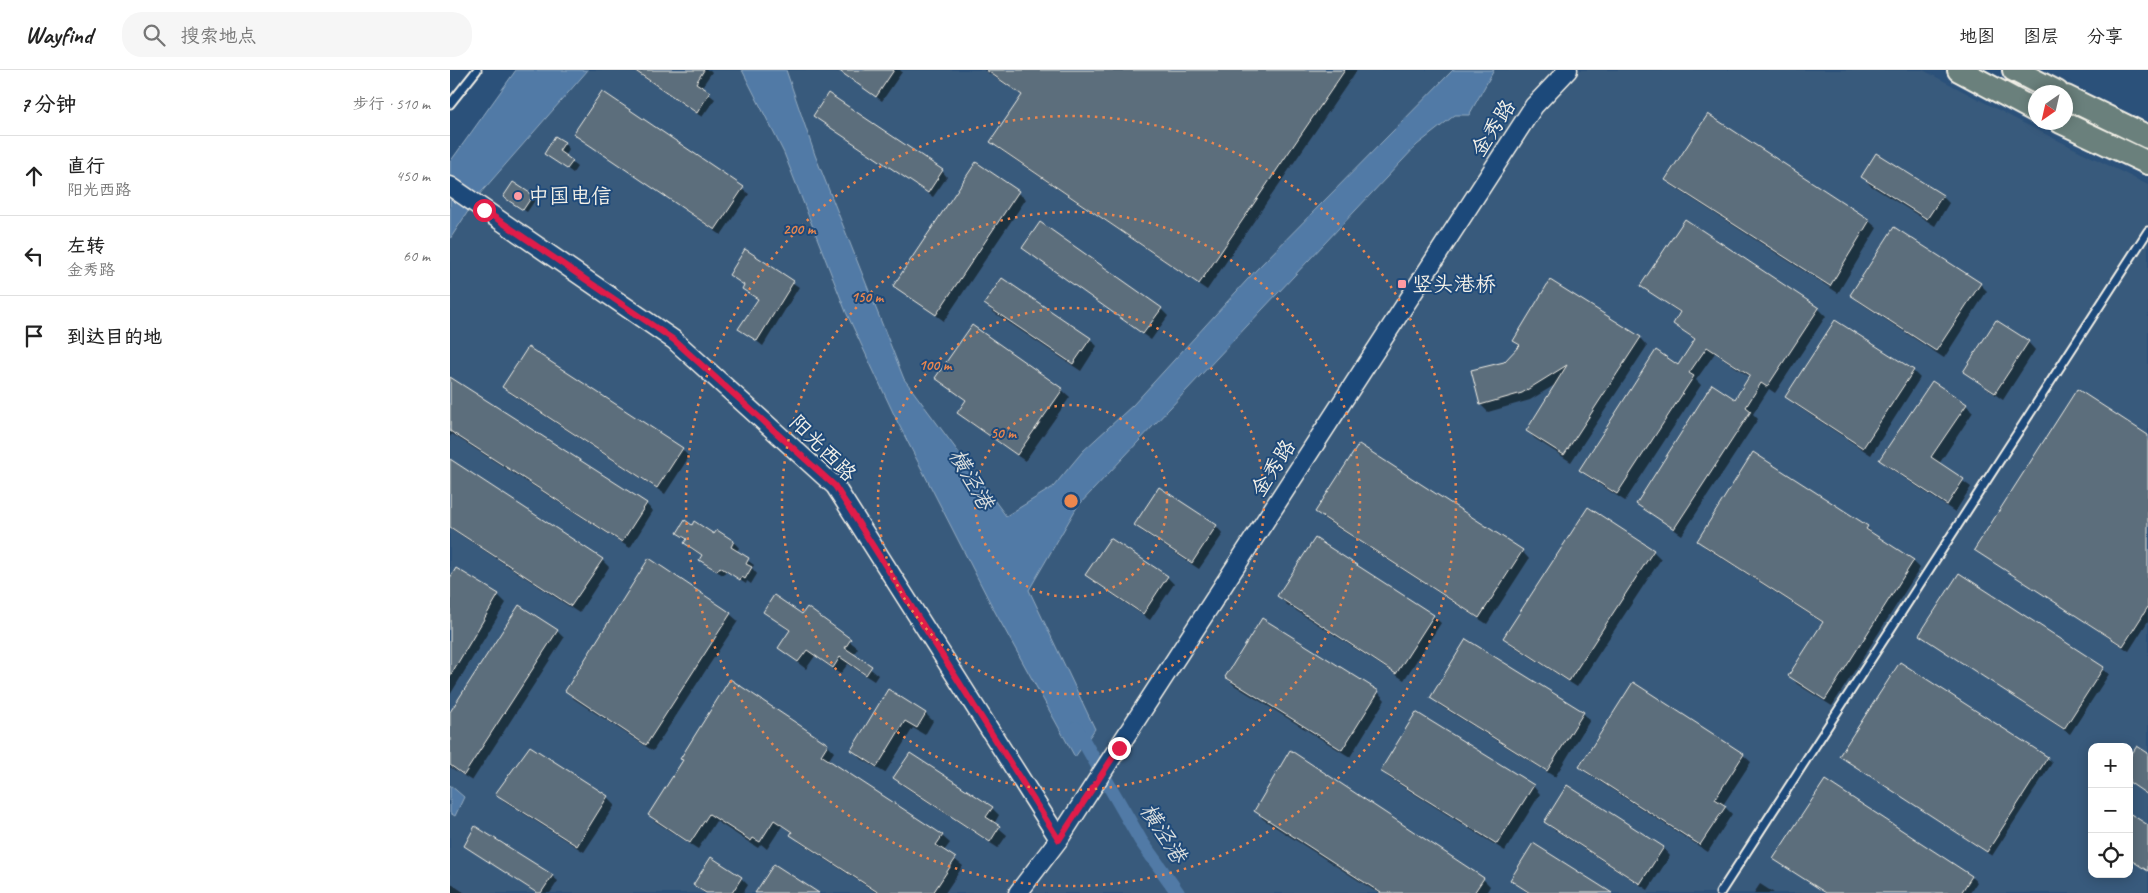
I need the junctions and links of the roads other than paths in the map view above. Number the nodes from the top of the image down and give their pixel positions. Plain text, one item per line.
1 (477, 70) edge
2 (1568, 70) edge
3 (1959, 70) edge
4 (2014, 70) edge
5 (2043, 85) edge
6 (2073, 100) edge
7 (450, 104) edge
8 (2028, 107) edge
9 (2073, 128) edge
10 (2148, 137) edge
11 (2148, 164) edge
12 (450, 186) edge
13 (2148, 231) edge
14 (1059, 840) junction
15 (1018, 893) edge
16 (1720, 893) edge

1 - 7 lane
2 - 14 street, 金秀路
3 - 8 main road
4 - 5 main road
6 - 10 main road
9 - 11 main road
12 - 14 street, 阳光西路
13 - 16 lane
14 - 15 street, 金秀路

